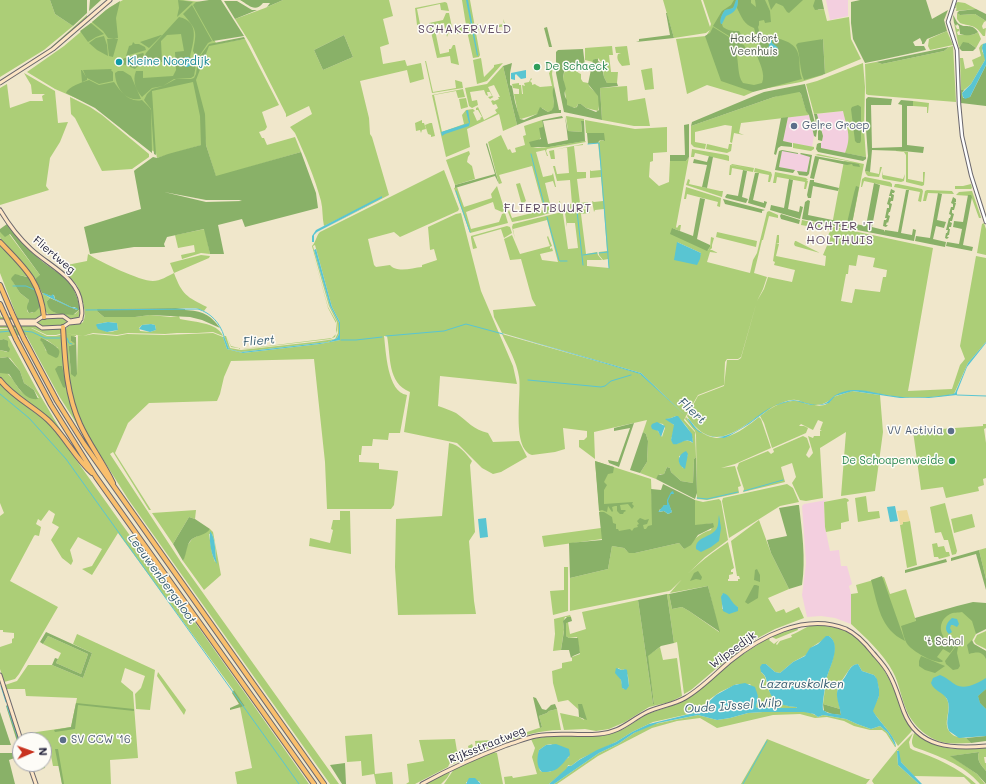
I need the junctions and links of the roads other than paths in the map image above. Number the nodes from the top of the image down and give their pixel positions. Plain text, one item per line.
1 (110, 0) edge
2 (955, 0) edge
3 (0, 83) edge
4 (0, 210) edge
5 (986, 222) edge
6 (0, 242) edge
7 (0, 285) edge
8 (0, 304) edge
9 (44, 316) junction
10 (68, 322) junction
11 (0, 323) edge
12 (63, 327) junction
13 (0, 380) edge
14 (96, 477) junction
15 (117, 493) junction
16 (0, 674) edge
17 (18, 732) edge
18 (562, 735) joint
19 (986, 746) edge
20 (32, 772) edge
21 (36, 784) edge
22 (314, 784) edge
23 (324, 784) edge
24 (422, 784) edge

1 - 3 main road
2 - 5 street
4 - 10 main road, Fliertweg
6 - 9 highway
7 - 15 highway, bridge
8 - 14 highway, bridge
9 - 10 main road, Fliertweg
9 - 11 main road, Fliertweg
10 - 12 main road, Fliertweg
11 - 12 main road, Fliertweg
12 - 15 highway
13 - 14 highway
14 - 22 highway
15 - 23 highway
16 - 17 main road
18 - 19 main road, Wilpsedijk
18 - 24 main road, Rijksstraatweg
20 - 21 main road

